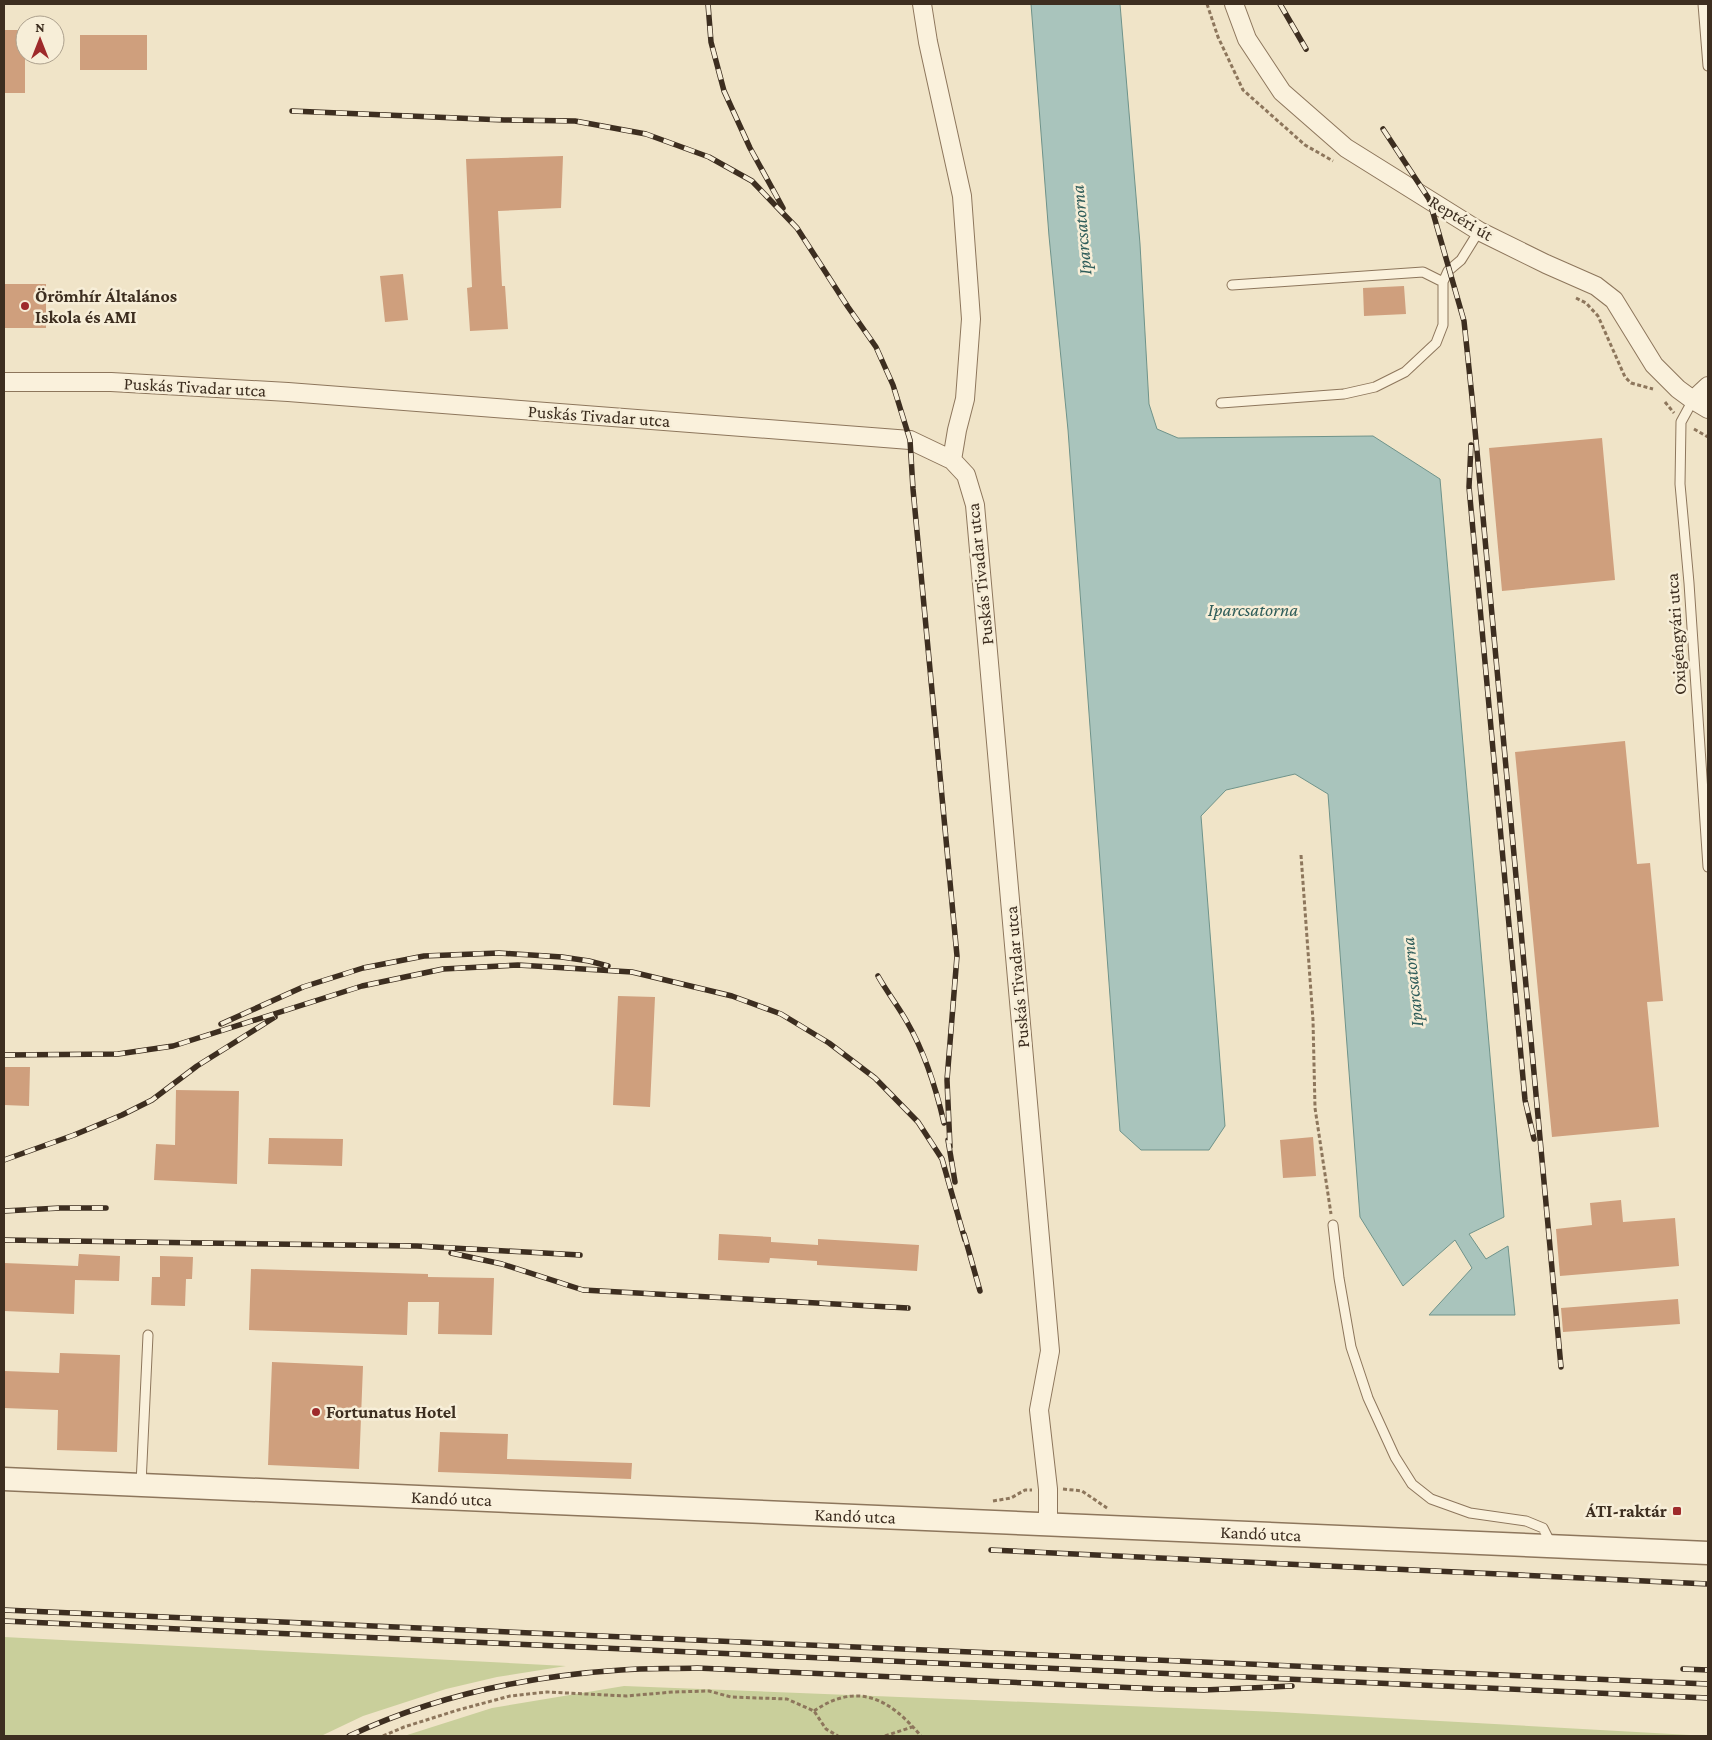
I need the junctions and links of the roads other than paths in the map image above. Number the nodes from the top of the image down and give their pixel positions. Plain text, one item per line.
1 (922, 4) edge
2 (1234, 4) edge
3 (1703, 4) edge
4 (1708, 66) edge
5 (1479, 231) junction
6 (1443, 282) junction
7 (1232, 285) dead end
8 (4, 382) edge
9 (1708, 386) edge
10 (1693, 400) junction
11 (1221, 403) dead end
12 (1708, 409) edge
13 (952, 460) junction
14 (1708, 867) edge
15 (1333, 1225) road end
16 (148, 1335) dead end
17 (4, 1479) edge
18 (141, 1484) junction
19 (1048, 1525) junction
20 (1553, 1546) junction
21 (1708, 1553) edge

1 - 13 street
2 - 5 street, Reptéri út
3 - 4 lane
5 - 6 lane
5 - 10 street, Reptéri út
6 - 7 lane
6 - 11 lane
8 - 13 street, Puskás Tivadar utca
9 - 10 street
10 - 12 street, Reptéri út
10 - 14 lane, Oxigéngyári utca
13 - 19 street, Puskás Tivadar utca
15 - 20 lane
16 - 18 lane
17 - 18 street, Kandó utca
18 - 19 street, Kandó utca
19 - 20 street, Kandó utca
20 - 21 street, Kandó utca

